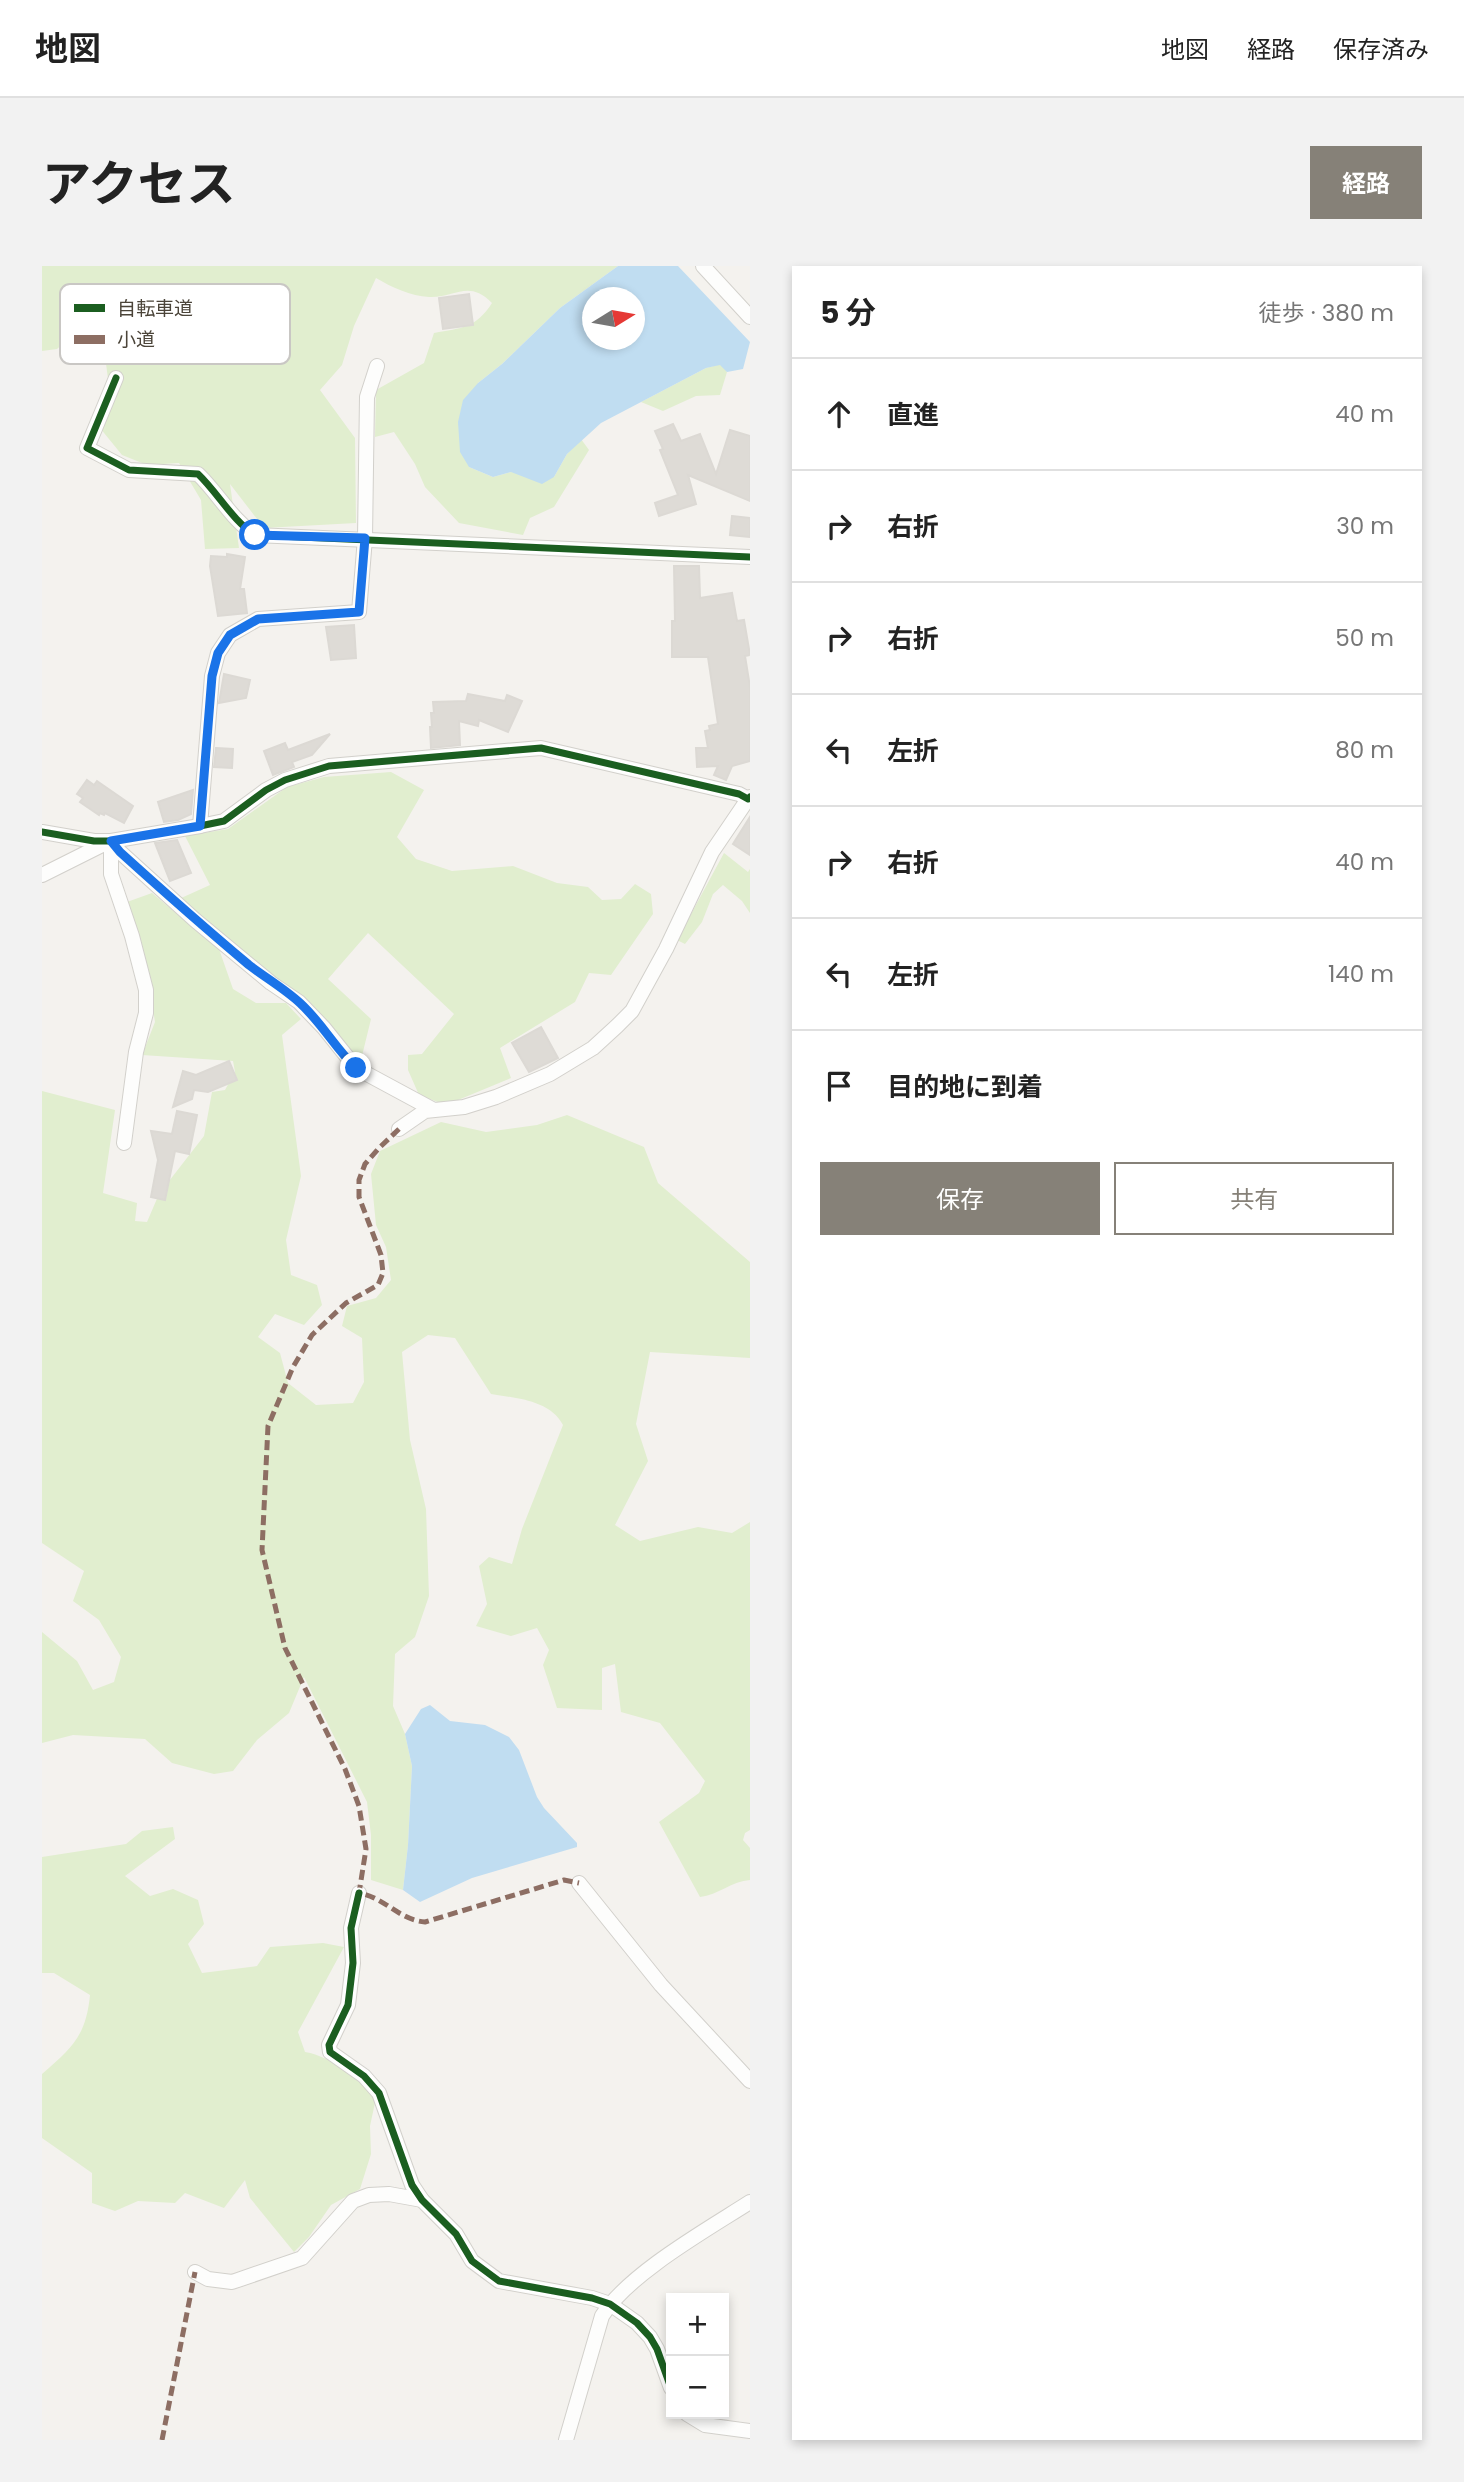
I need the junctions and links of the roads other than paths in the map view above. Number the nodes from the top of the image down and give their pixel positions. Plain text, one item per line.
1 (702, 266) edge
2 (750, 317) edge
3 (377, 366) dead end
4 (116, 378) dead end
5 (365, 538) junction
6 (750, 557) edge
7 (749, 798) edge
8 (200, 826) junction
9 (42, 832) edge
10 (111, 841) junction
11 (42, 875) edge
12 (432, 1109) junction
13 (399, 1129) dead end
14 (124, 1143) dead end
15 (579, 1883) dead end
16 (359, 1893) dead end
17 (750, 2081) edge
18 (422, 2200) junction
19 (750, 2202) edge
20 (195, 2272) dead end
21 (610, 2304) junction
22 (666, 2374) edge
23 (695, 2419) edge
24 (750, 2431) edge
25 (566, 2440) edge

1 - 2 street
3 - 5 street
4 - 5 street
5 - 6 street
5 - 8 street
7 - 8 street
7 - 12 street
8 - 10 street
9 - 10 street
10 - 11 street
10 - 12 street
10 - 14 street
12 - 13 street
15 - 17 street
16 - 18 street
18 - 20 street
18 - 21 street
19 - 21 street
21 - 22 street
21 - 25 street
23 - 24 street

